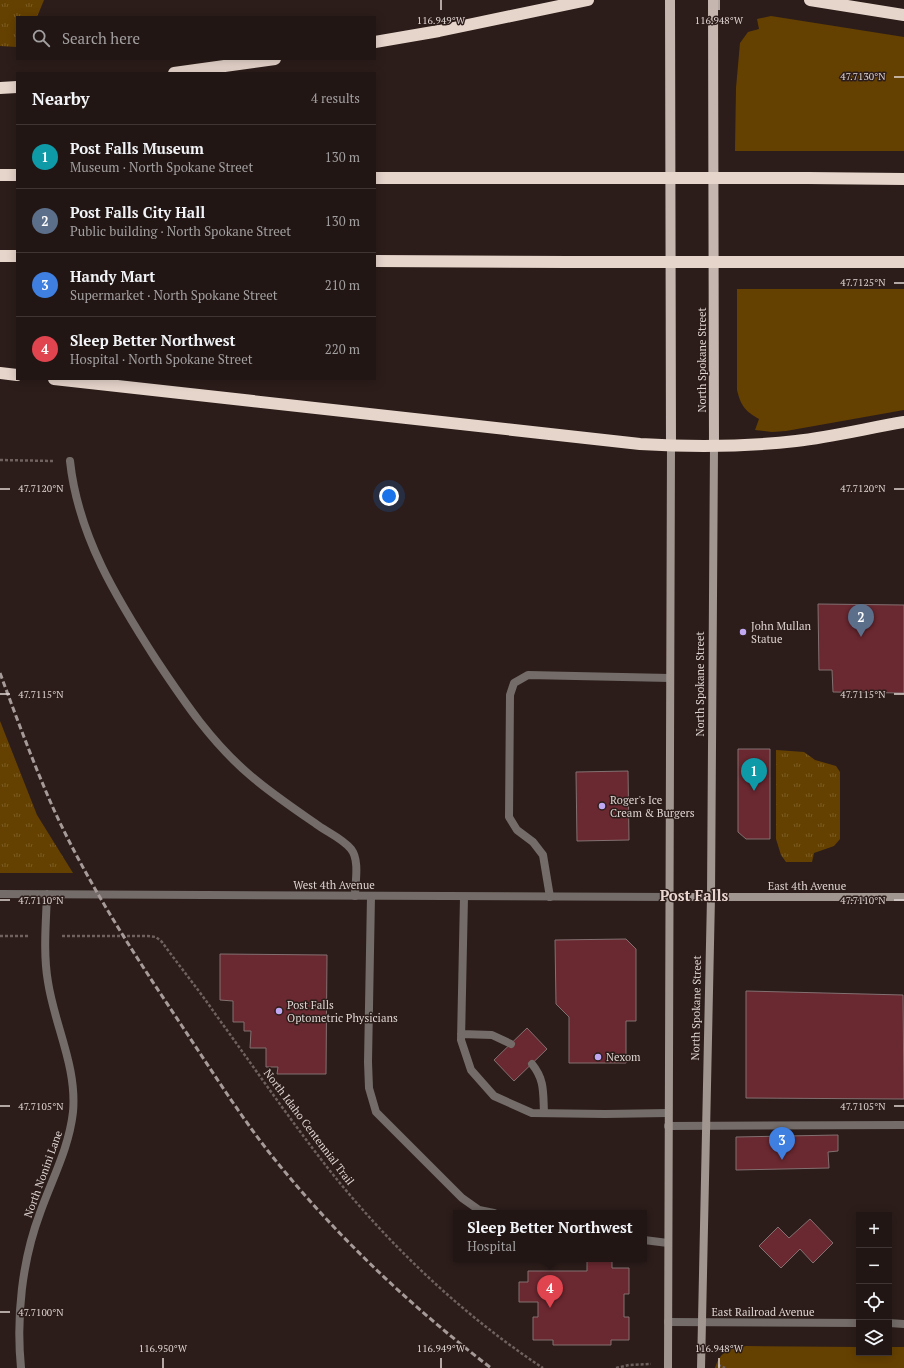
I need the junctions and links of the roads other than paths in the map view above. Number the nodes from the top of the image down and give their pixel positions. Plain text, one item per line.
1 (588, 0) edge
2 (670, 0) edge
3 (713, 0) edge
4 (810, 0) edge
5 (904, 15) edge
6 (376, 42) edge
7 (268, 60) edge
8 (181, 72) edge
9 (16, 87) edge
10 (0, 88) edge
11 (0, 175) edge
12 (16, 175) edge
13 (376, 178) edge
14 (904, 179) edge
15 (0, 256) edge
16 (16, 256) edge
17 (376, 260) edge
18 (904, 262) edge
19 (0, 373) edge
20 (16, 375) edge
21 (63, 380) edge
22 (904, 422) edge
23 (671, 446) junction
24 (714, 446) junction
25 (70, 461) road end
26 (670, 678) junction
27 (0, 894) edge
28 (46, 894) junction
29 (355, 896) junction
30 (371, 896) junction
31 (711, 897) junction
32 (904, 897) edge
33 (464, 898) junction
34 (550, 898) junction
35 (669, 898) junction
36 (461, 1034) junction
37 (511, 1044) dead end
38 (532, 1064) dead end
39 (544, 1113) junction
40 (668, 1113) junction
41 (706, 1125) junction
42 (904, 1125) edge
43 (668, 1126) junction
44 (479, 1210) edge
45 (647, 1240) edge
46 (668, 1243) junction
47 (668, 1322) junction
48 (702, 1322) junction
49 (856, 1323) edge
50 (892, 1324) edge
51 (904, 1324) edge
52 (21, 1368) edge
53 (668, 1368) edge
54 (701, 1368) edge

1 - 6 highway
2 - 23 main road
3 - 24 main road, North Spokane Street
4 - 5 highway
7 - 8 highway
9 - 10 highway
11 - 12 highway
13 - 14 highway, bridge
15 - 16 highway
17 - 18 highway, bridge
19 - 20 highway
21 - 23 highway
22 - 24 highway
23 - 24 highway
23 - 26 main road
24 - 31 main road, North Spokane Street
25 - 29 street
26 - 34 street
26 - 35 main road
27 - 28 street, West 4th Avenue
28 - 29 street, West 4th Avenue
28 - 52 street, North Nonini Lane
29 - 30 street, West 4th Avenue
30 - 33 street, West 4th Avenue
30 - 44 street
31 - 32 main road, East 4th Avenue
31 - 35 main road, East 4th Avenue
31 - 41 main road, North Spokane Street
33 - 34 street, West 4th Avenue
33 - 36 street
34 - 35 street, West 4th Avenue
35 - 40 main road
36 - 37 street
36 - 39 street
38 - 39 street
39 - 40 street
40 - 43 main road
41 - 42 street
41 - 43 street
41 - 48 main road, North Spokane Street
43 - 46 main road
45 - 46 street
46 - 47 main road
47 - 48 street, East Railroad Avenue
47 - 53 main road
48 - 49 street, East Railroad Avenue
48 - 54 main road, North Spokane Street
50 - 51 street

